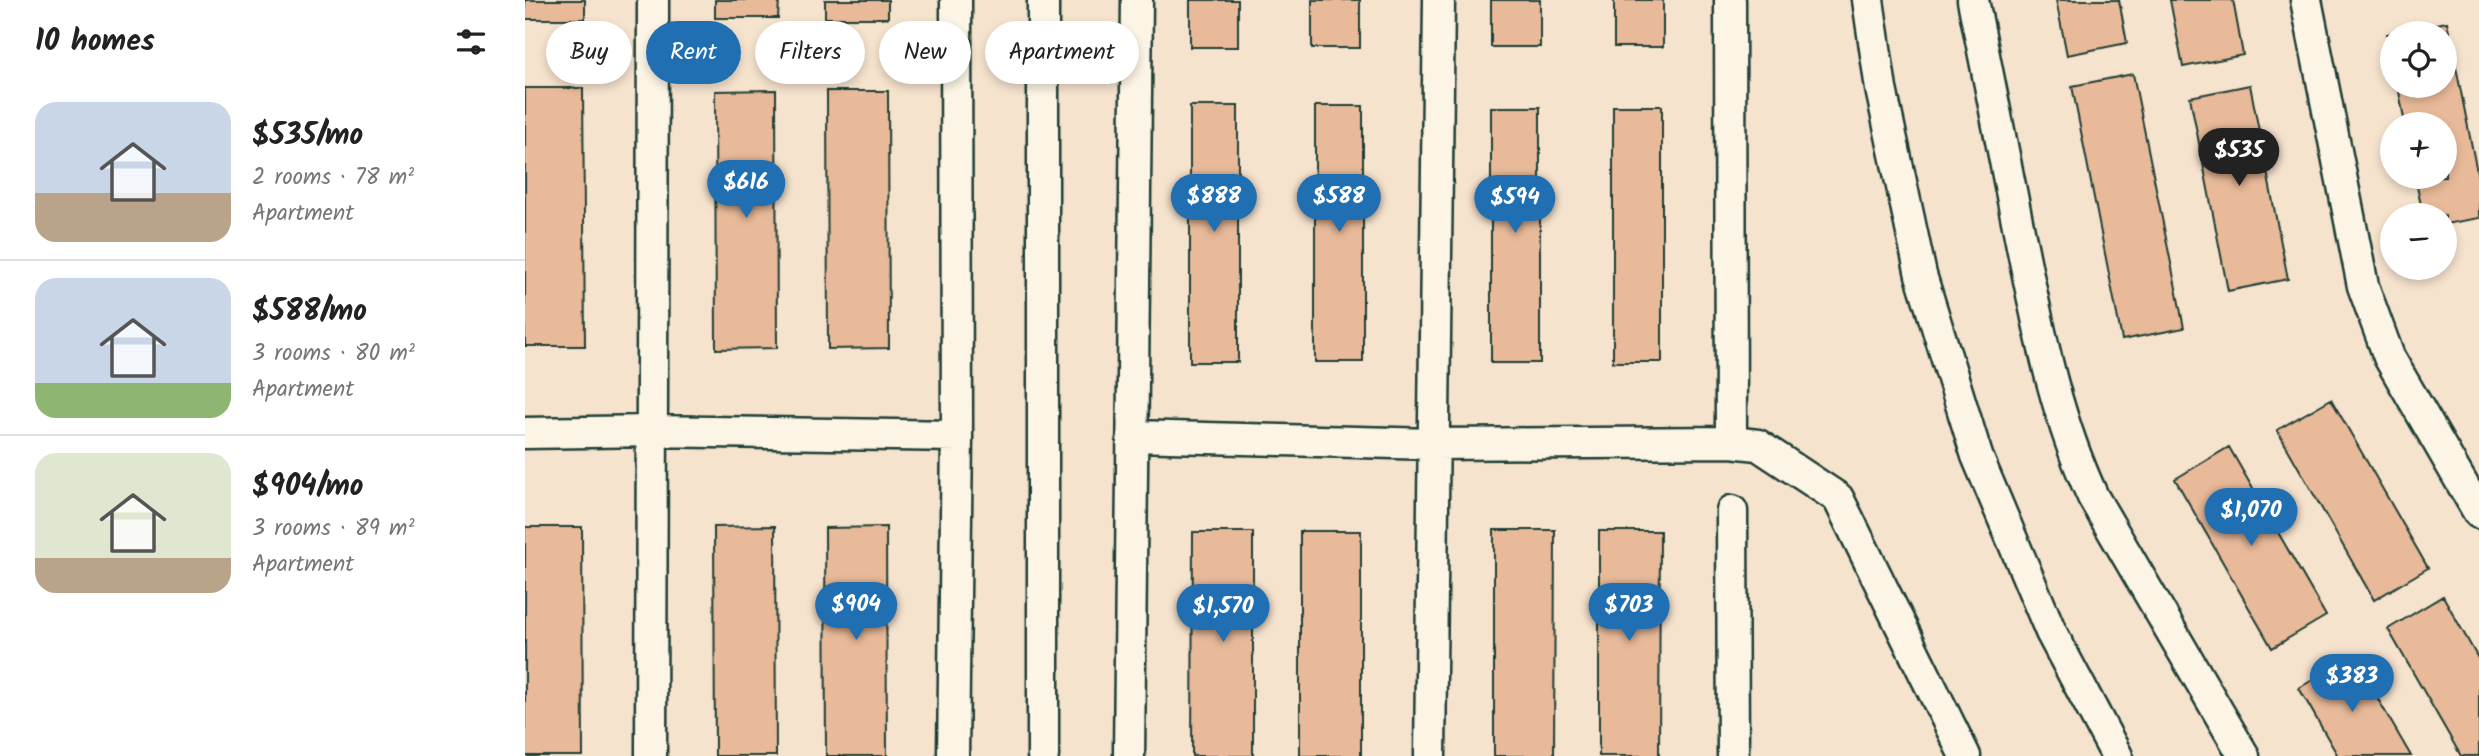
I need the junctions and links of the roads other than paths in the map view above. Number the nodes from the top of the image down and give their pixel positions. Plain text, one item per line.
1 (653, 0) edge
2 (956, 0) edge
3 (1043, 0) edge
4 (1137, 0) edge
5 (1439, 0) edge
6 (1730, 0) edge
7 (1868, 0) edge
8 (1973, 0) edge
9 (2306, 0) edge
10 (652, 431) junction
11 (525, 433) edge
12 (957, 436) junction
13 (1133, 436) junction
14 (1731, 442) junction
15 (1433, 444) junction
16 (1732, 511) dead end
17 (2479, 513) edge
18 (651, 756) edge
19 (953, 756) edge
20 (1043, 756) edge
21 (1129, 756) edge
22 (1430, 756) edge
23 (1733, 756) edge
24 (1965, 756) edge
25 (2116, 756) edge
26 (2244, 756) edge

1 - 10 street
2 - 12 street
3 - 20 street
4 - 13 street
5 - 15 street
6 - 14 street
7 - 25 street
8 - 26 street
9 - 17 street
10 - 11 street
10 - 12 street
10 - 18 street
12 - 19 street
13 - 15 street
13 - 21 street
14 - 15 street
14 - 24 street
15 - 22 street
16 - 23 street

